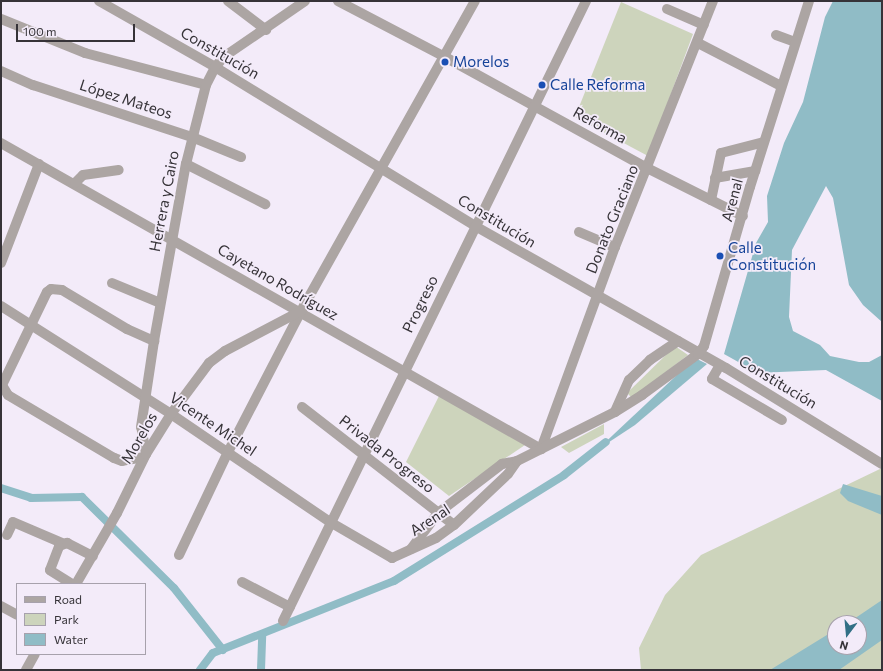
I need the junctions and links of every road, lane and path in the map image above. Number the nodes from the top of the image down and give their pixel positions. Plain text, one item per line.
1 (99, 1) edge
2 (228, 1) edge
3 (305, 1) edge
4 (338, 1) edge
5 (475, 1) edge
6 (586, 1) edge
7 (713, 1) edge
8 (809, 1) edge
9 (668, 9) dead end
10 (1, 19) edge
11 (704, 25) junction
12 (266, 30) junction
13 (776, 35) dead end
14 (698, 42) junction
15 (795, 42) junction
16 (446, 57) junction
17 (215, 67) junction
18 (1, 71) edge
19 (206, 85) junction
20 (781, 86) junction
21 (535, 106) junction
22 (192, 137) junction
23 (1, 142) edge
24 (764, 142) junction
25 (241, 157) dead end
26 (39, 164) junction
27 (186, 164) junction
28 (381, 167) junction
29 (648, 169) junction
30 (118, 170) dead end
31 (755, 171) junction
32 (715, 178) junction
33 (75, 183) junction
34 (710, 200) junction
35 (265, 204) dead end
36 (743, 216) junction
37 (475, 226) junction
38 (579, 232) dead end
39 (171, 239) junction
40 (616, 247) junction
41 (1, 263) edge
42 (112, 283) dead end
43 (597, 296) junction
44 (160, 303) junction
45 (1, 306) edge
46 (301, 311) junction
47 (31, 326) junction
48 (154, 341) junction
49 (678, 342) junction
50 (698, 354) junction
51 (720, 365) junction
52 (404, 371) junction
53 (146, 397) junction
54 (302, 407) dead end
55 (615, 412) junction
56 (171, 414) junction
57 (782, 420) dead end
58 (541, 449) junction
59 (228, 452) junction
60 (363, 454) junction
61 (145, 455) junction
62 (517, 461) junction
63 (882, 464) edge
64 (438, 513) junction
65 (330, 522) junction
66 (454, 525) junction
67 (7, 535) dead end
68 (62, 544) junction
69 (408, 552) junction
70 (179, 555) dead end
71 (93, 556) junction
72 (242, 582) dead end
73 (70, 583) edge
74 (77, 583) edge
75 (1, 606) edge
76 (290, 606) junction
77 (16, 614) edge
78 (283, 621) dead end
79 (34, 655) edge
80 (26, 670) edge

1 - 17 street, Constitución
2 - 12 street
3 - 12 street, Herrera y Cairo
4 - 16 street, Reforma
5 - 16 street
6 - 21 street, Progreso
7 - 11 street, Donato Graciano
8 - 15 street, Arenal
9 - 11 street
10 - 19 street
11 - 14 street, Donato Graciano
12 - 17 street, Herrera y Cairo
13 - 15 street
14 - 20 street
14 - 29 street, Donato Graciano
15 - 20 street, Arenal
16 - 21 street, Reforma
16 - 28 street
17 - 19 street, Herrera y Cairo
17 - 28 street, Constitución
18 - 22 street, López Mateos
19 - 22 street, Herrera y Cairo
20 - 24 street, Arenal
21 - 29 street, Reforma
21 - 37 street, Progreso
22 - 25 street, López Mateos
22 - 27 street, Herrera y Cairo
23 - 26 street, Cayetano Rodríguez
24 - 31 street, Arenal
24 - 32 street
26 - 33 street, Cayetano Rodríguez
26 - 41 street
27 - 35 street
27 - 39 street, Herrera y Cairo
28 - 37 street, Constitución
28 - 46 street
29 - 34 street, Reforma
29 - 40 street, Donato Graciano
30 - 33 street
31 - 32 street
31 - 36 street, Arenal
32 - 34 street
33 - 39 street, Cayetano Rodríguez
34 - 36 street, Reforma
36 - 50 street, Arenal
37 - 43 street, Constitución
37 - 52 street, Progreso
38 - 40 street
39 - 44 street, Herrera y Cairo
39 - 46 street, Cayetano Rodríguez
40 - 43 street, Donato Graciano
42 - 44 street
43 - 49 street, Constitución
43 - 58 street, Donato Graciano
44 - 48 street, Herrera y Cairo
45 - 47 street, Vicente Michel
46 - 52 street, Cayetano Rodríguez
46 - 56 street, Morelos
46 - 59 street
47 - 48 street
47 - 53 street, Vicente Michel
47 - 61 street
48 - 53 street, Herrera y Cairo
49 - 50 street, Constitución
49 - 55 street
50 - 51 street, Constitución
50 - 55 street, Arenal
51 - 57 street
51 - 63 street, Constitución
52 - 58 street, Cayetano Rodríguez
52 - 60 street, Progreso
53 - 56 street, Vicente Michel
53 - 61 street, Herrera y Cairo
54 - 60 street, Privada Progreso
55 - 58 street, Arenal
56 - 59 street, Vicente Michel
56 - 61 street, Morelos
58 - 62 street, Arenal
59 - 65 street, Vicente Michel
59 - 70 street
60 - 64 street, Privada Progreso
60 - 65 street, Progreso
61 - 71 street, Morelos
62 - 64 street, Arenal
62 - 66 street, Arenal
64 - 66 street, Privada Progreso
64 - 69 street, Arenal
65 - 69 street, Vicente Michel
65 - 76 street, Progreso
66 - 69 street, Arenal
67 - 68 street
68 - 71 street
68 - 73 street
71 - 74 street, Morelos
72 - 76 street
75 - 77 street
76 - 78 street, Progreso
79 - 80 street

